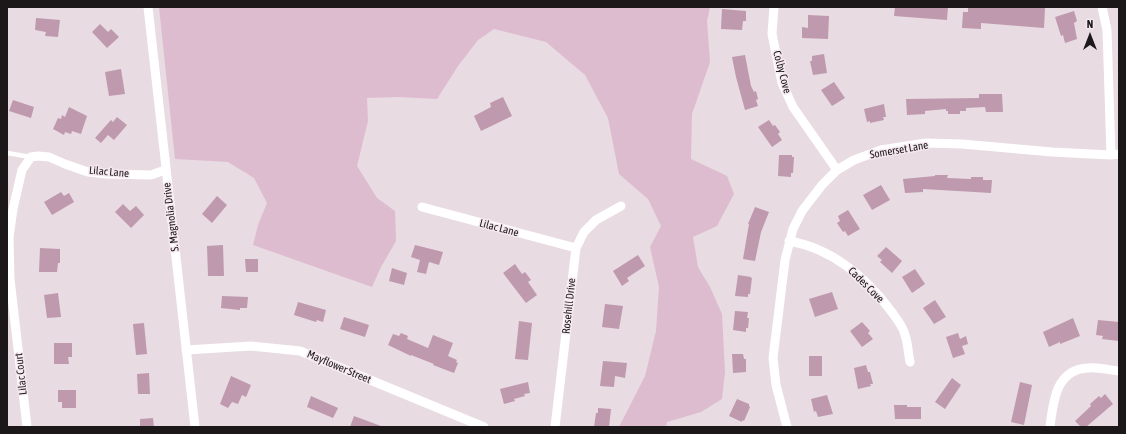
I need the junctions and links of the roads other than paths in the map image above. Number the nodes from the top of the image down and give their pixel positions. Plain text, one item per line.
1 (148, 7) edge
2 (774, 7) edge
3 (1102, 7) edge
4 (7, 153) edge
5 (1115, 155) edge
6 (31, 157) junction
7 (165, 170) junction
8 (837, 170) junction
9 (621, 206) dead end
10 (422, 207) dead end
11 (789, 241) junction
12 (576, 248) junction
13 (186, 350) junction
14 (910, 362) dead end
15 (1119, 371) edge
16 (27, 427) edge
17 (195, 427) edge
18 (484, 427) edge
19 (555, 427) edge
20 (786, 427) edge
21 (1050, 427) edge

1 - 7 street, S. Magnolia Drive
2 - 8 street, Colby Cove
3 - 5 street
4 - 6 lane
5 - 8 street, Somerset Lane
6 - 7 street, Lilac Lane
6 - 16 street, Lilac Court
7 - 13 street, S. Magnolia Drive
8 - 11 street, Somerset Lane
9 - 12 street, Rosehill Drive
10 - 12 street, Lilac Lane
11 - 14 street, Cades Cove
11 - 20 street, Somerset Lane
12 - 19 street, Rosehill Drive
13 - 17 street, S. Magnolia Drive
13 - 18 street, Mayflower Street
15 - 21 street

